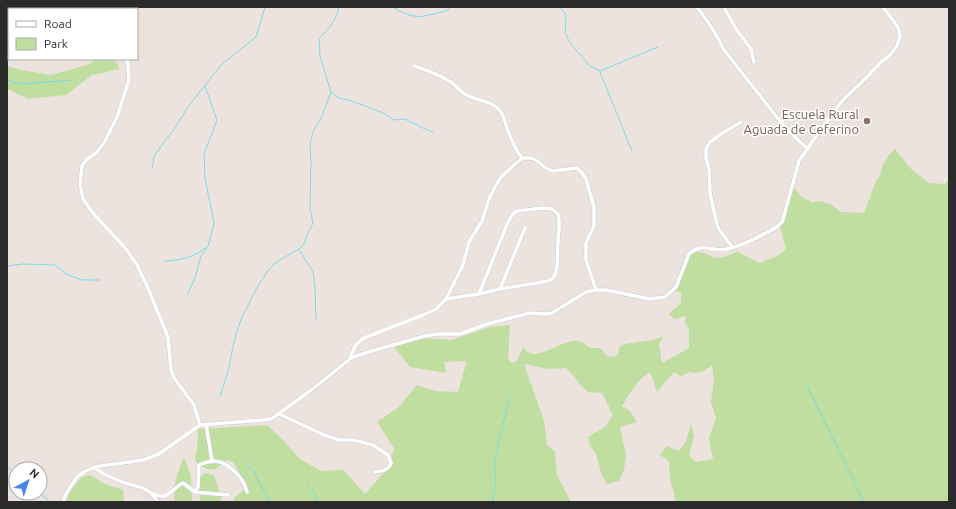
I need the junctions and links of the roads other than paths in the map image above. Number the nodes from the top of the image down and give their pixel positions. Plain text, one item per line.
1 (697, 7) edge
2 (724, 7) edge
3 (883, 7) edge
4 (126, 60) edge
5 (754, 62) dead end
6 (414, 66) dead end
7 (741, 122) dead end
8 (808, 149) junction
9 (522, 158) junction
10 (525, 228) dead end
11 (732, 247) junction
12 (500, 289) junction
13 (596, 290) junction
14 (479, 294) junction
15 (446, 300) junction
16 (350, 359) junction
17 (279, 414) junction
18 (206, 424) junction
19 (200, 425) junction
20 (212, 461) junction
21 (94, 467) junction
22 (375, 472) dead end
23 (195, 492) junction
24 (247, 492) dead end
25 (151, 493) junction
26 (228, 495) dead end
27 (63, 502) edge
28 (158, 502) edge

1 - 8 street
2 - 5 street
3 - 8 street
4 - 19 street
6 - 9 street
7 - 11 street
8 - 11 street
9 - 13 street
9 - 15 street
10 - 12 street
11 - 13 street
12 - 14 street
12 - 14 street
13 - 16 street
14 - 15 street
15 - 16 street
16 - 17 street
17 - 18 street
17 - 22 street
18 - 19 street
18 - 20 street
19 - 21 street
20 - 23 street
20 - 24 street
21 - 25 street
21 - 27 street
23 - 25 street
23 - 26 street
25 - 28 street

